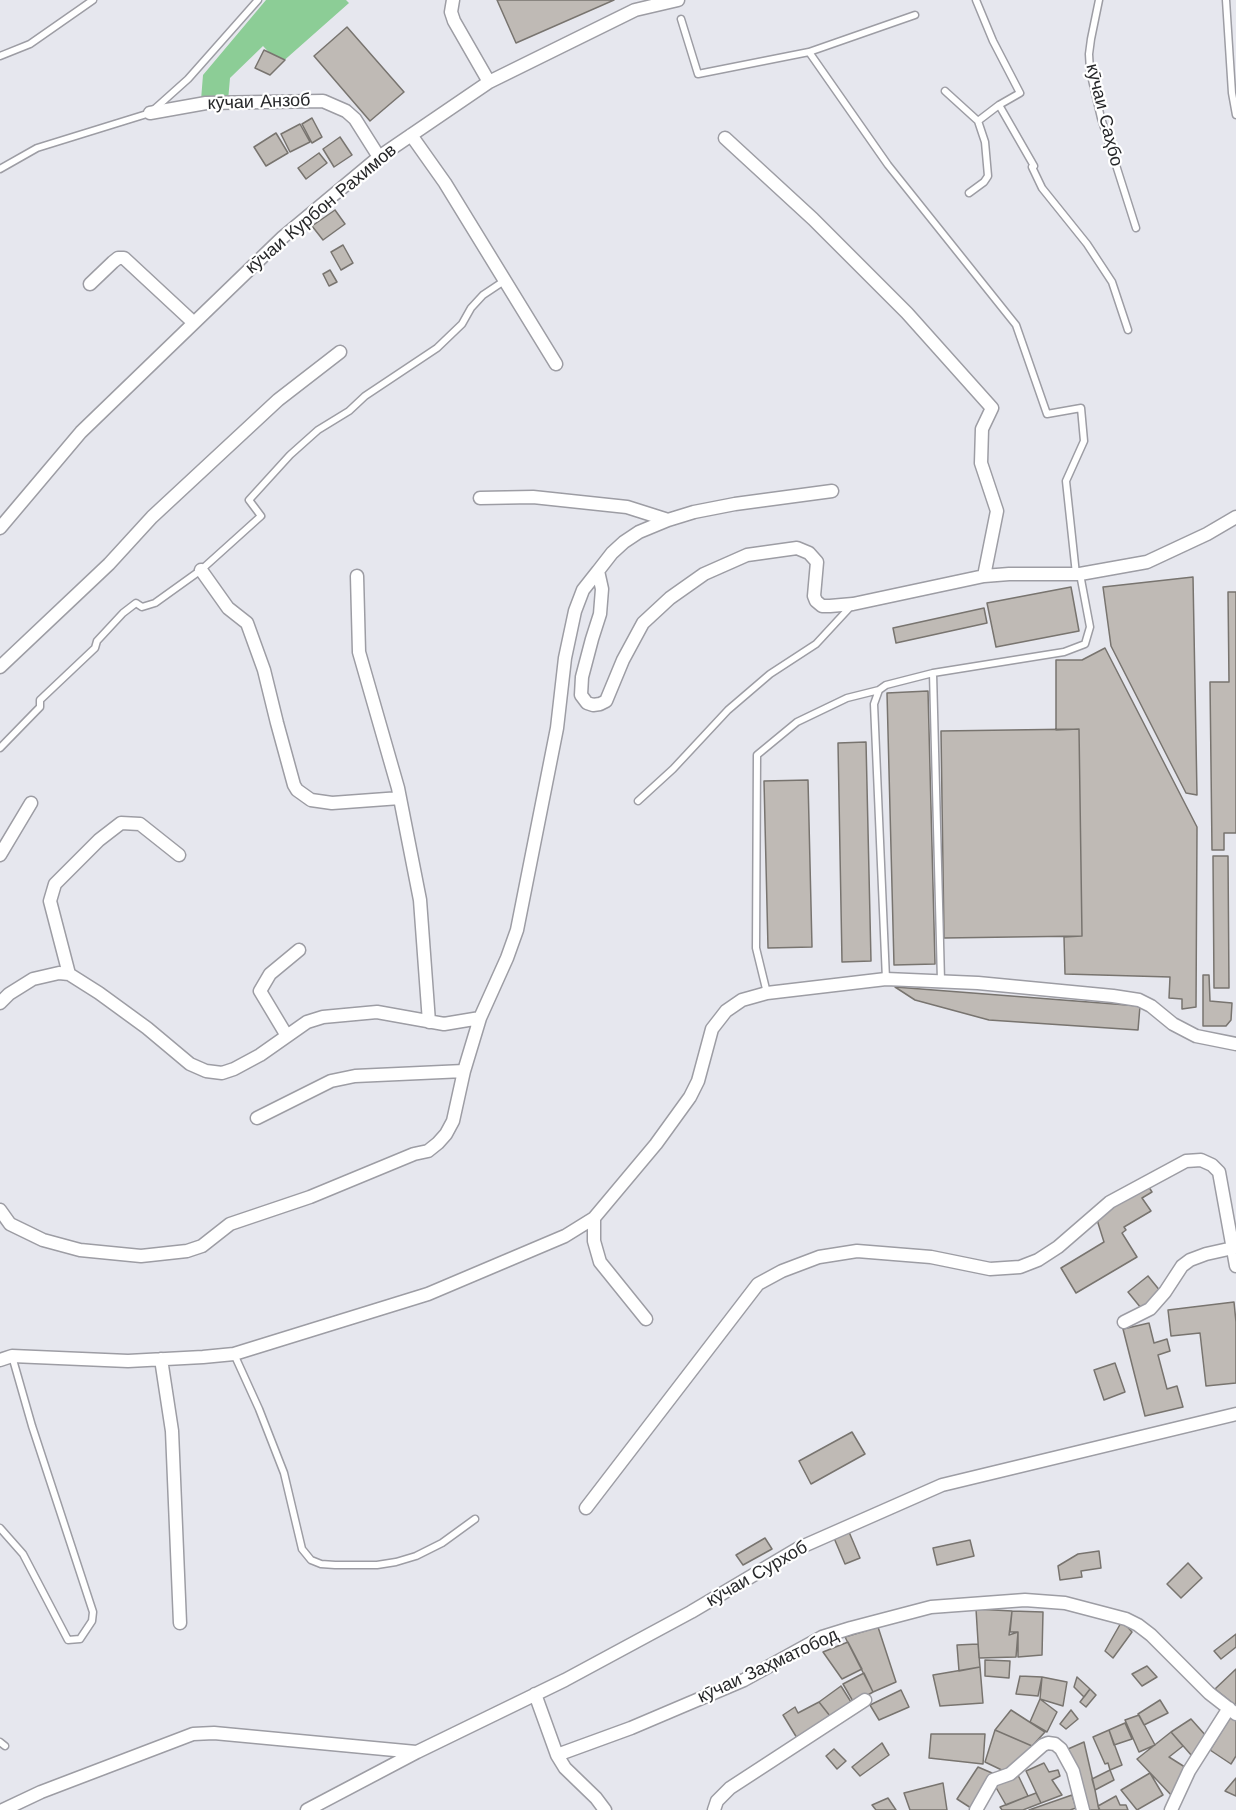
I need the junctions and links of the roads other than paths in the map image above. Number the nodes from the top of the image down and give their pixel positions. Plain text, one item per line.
1 (93, 0) edge
2 (258, 0) edge
3 (453, 0) edge
4 (678, 0) edge
5 (976, 0) edge
6 (1099, 0) edge
7 (1226, 0) edge
8 (915, 15) dead end
9 (681, 19) dead end
10 (809, 52) junction
11 (0, 56) edge
12 (489, 82) junction
13 (945, 91) dead end
14 (999, 105) junction
15 (150, 113) junction
16 (1236, 116) edge
17 (978, 121) junction
18 (411, 135) junction
19 (726, 138) dead end
20 (379, 157) junction
21 (0, 169) edge
22 (969, 193) dead end
23 (1136, 228) dead end
24 (504, 281) junction
25 (90, 284) dead end
26 (194, 322) junction
27 (1128, 330) dead end
28 (340, 352) dead end
29 (556, 364) dead end
30 (832, 491) dead end
31 (480, 498) dead end
32 (1236, 517) edge
33 (668, 520) junction
34 (0, 528) edge
35 (201, 570) junction
36 (598, 571) junction
37 (1078, 574) junction
38 (357, 576) dead end
39 (984, 576) junction
40 (853, 604) junction
41 (0, 668) edge
42 (933, 673) junction
43 (879, 690) junction
44 (0, 748) edge
45 (400, 798) junction
46 (638, 801) dead end
47 (31, 802) dead end
48 (0, 855) edge
49 (179, 855) dead end
50 (299, 950) dead end
51 (69, 974) junction
52 (886, 979) junction
53 (941, 982) junction
54 (766, 993) junction
55 (0, 1003) edge
56 (480, 1018) junction
57 (429, 1022) junction
58 (287, 1036) junction
59 (1236, 1038) edge
60 (1236, 1044) edge
61 (464, 1071) junction
62 (257, 1118) dead end
63 (0, 1210) edge
64 (594, 1218) junction
65 (1233, 1248) junction
66 (1236, 1266) edge
67 (646, 1319) dead end
68 (1124, 1322) dead end
69 (234, 1354) junction
70 (6, 1358) edge
71 (161, 1359) junction
72 (1236, 1414) edge
73 (586, 1508) dead end
74 (475, 1519) dead end
75 (0, 1527) edge
76 (180, 1623) dead end
77 (535, 1694) junction
78 (865, 1700) dead end
79 (1232, 1711) edge
80 (417, 1752) junction
81 (557, 1755) junction
82 (3, 1810) edge
83 (307, 1810) edge
84 (605, 1810) edge
85 (714, 1810) edge
86 (976, 1810) edge
87 (1083, 1810) edge
88 (1171, 1810) edge

1 - 11 lane
2 - 15 lane, кӯчаи Анзоб
3 - 12 street
4 - 12 street, кӯчаи Курбон Рахимов
5 - 14 lane
6 - 23 lane, кӯчаи Саҳбо
7 - 16 lane
8 - 10 lane
9 - 10 lane
10 - 37 lane
12 - 18 street, кӯчаи Курбон Рахимов
13 - 17 lane
14 - 17 lane
14 - 27 lane
15 - 20 street, кӯчаи Анзоб
15 - 21 lane, кӯчаи Анзоб
17 - 22 lane
18 - 20 street, кӯчаи Курбон Рахимов
18 - 24 street
19 - 39 street
20 - 26 street, кӯчаи Курбон Рахимов
24 - 29 street
24 - 35 lane
25 - 26 street
26 - 34 street, кӯчаи Курбон Рахимов
28 - 41 street
30 - 33 street
31 - 33 street
32 - 37 street
33 - 36 street
35 - 44 lane
35 - 45 street
36 - 40 street
36 - 56 street
37 - 39 street
37 - 42 lane
38 - 45 street
39 - 40 street
40 - 46 lane
42 - 43 lane
42 - 53 lane
43 - 52 lane
43 - 54 lane
45 - 57 street
47 - 48 street
49 - 51 street
50 - 58 street
51 - 55 street
51 - 58 street
52 - 53 street
52 - 54 street
53 - 60 street
54 - 64 street
56 - 57 street
56 - 61 street
57 - 58 street
59 - 60 lane
61 - 62 street
61 - 63 street
64 - 67 street
64 - 69 street
65 - 66 street
65 - 68 street
65 - 73 street
69 - 71 street
69 - 74 lane
70 - 71 street
70 - 75 lane
71 - 76 street
72 - 77 street, кӯчаи Сурхоб
77 - 80 street, кӯчаи Сурхоб
77 - 81 street
78 - 85 street
79 - 81 street, кӯчаи Заҳматобод
79 - 88 street
80 - 82 street
80 - 83 street, кӯчаи Сурхоб
81 - 84 street
86 - 87 street

